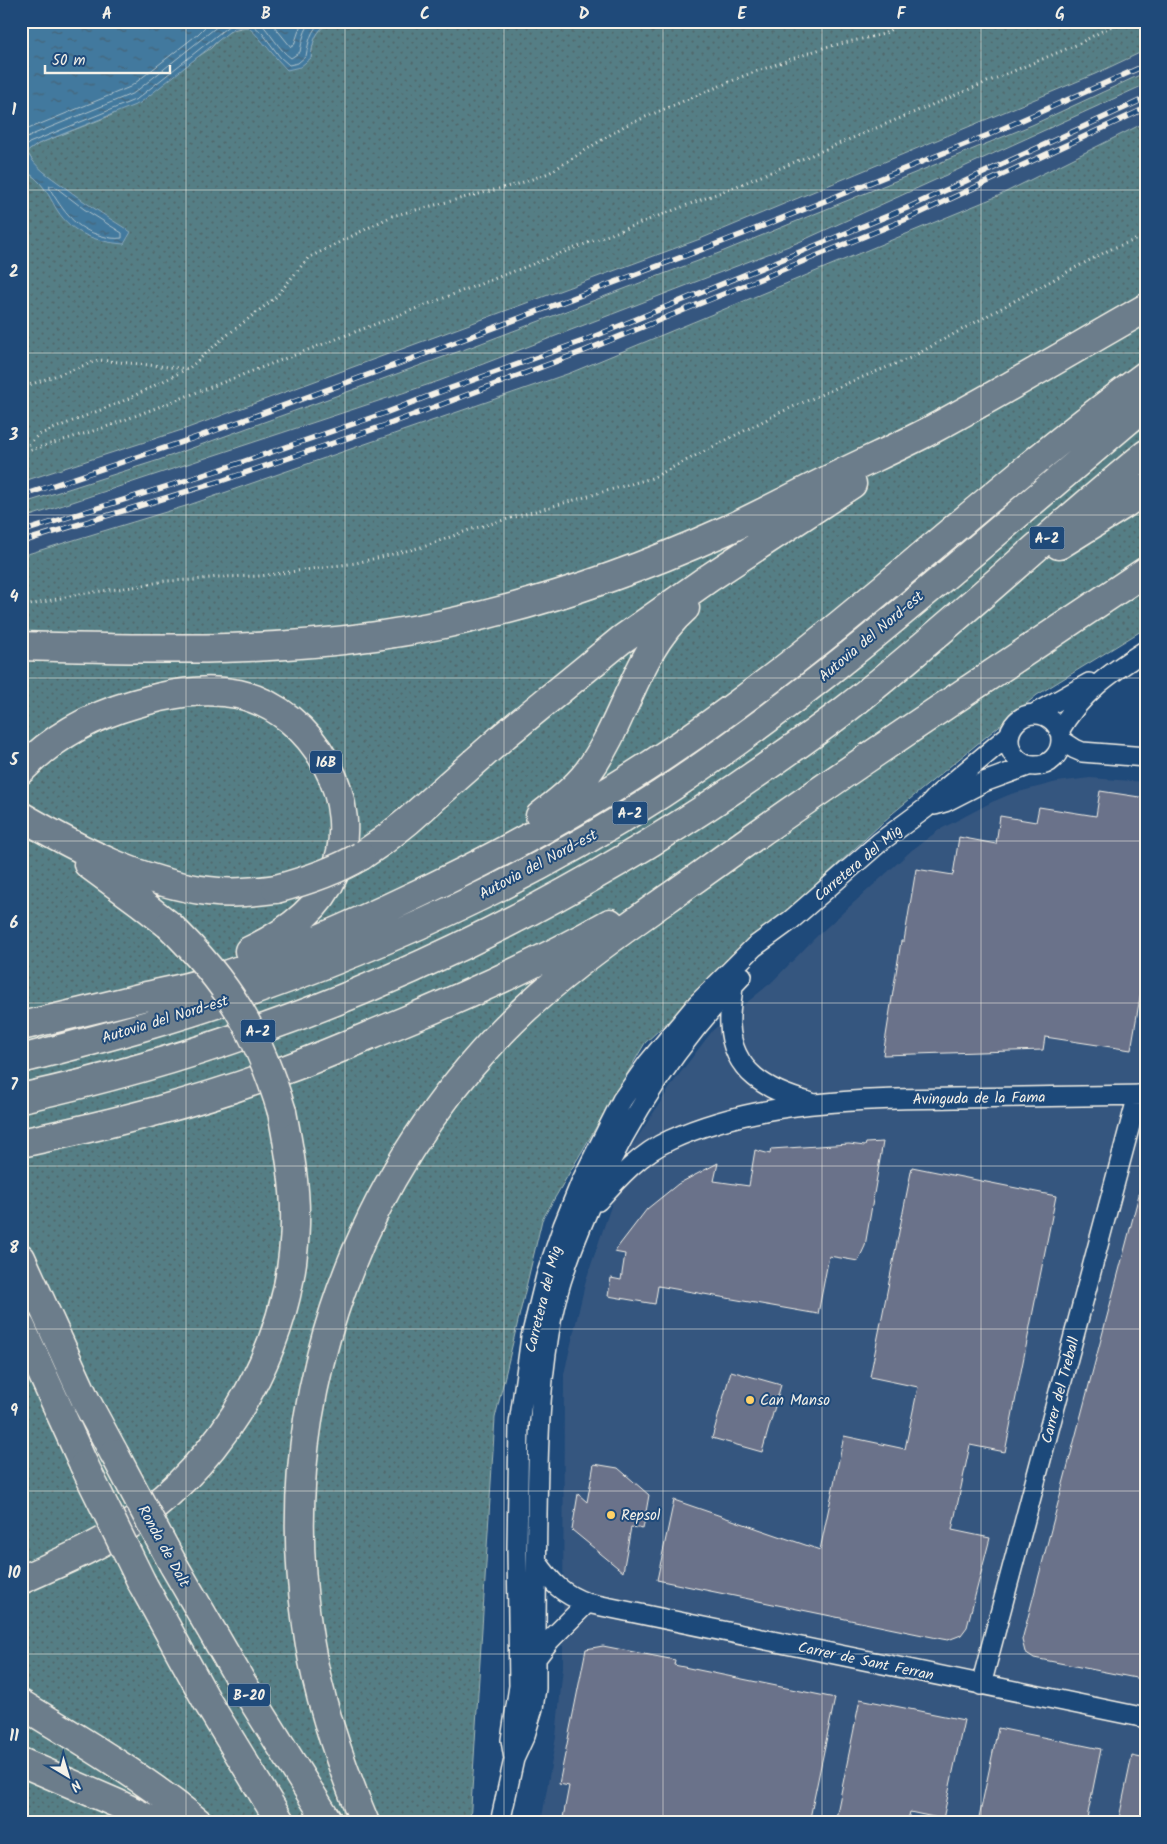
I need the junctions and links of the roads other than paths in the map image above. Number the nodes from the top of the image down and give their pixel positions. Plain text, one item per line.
1 (1146, 308) edge
2 (1146, 375) edge
3 (1146, 405) edge
4 (930, 430) junction
5 (1146, 454) edge
6 (1146, 489) edge
7 (763, 543) junction
8 (1146, 571) edge
9 (994, 585) junction
10 (21, 646) edge
11 (1146, 650) edge
12 (1119, 668) junction
13 (1034, 714) junction
14 (1060, 735) junction
15 (1009, 736) junction
16 (1146, 758) edge
17 (1028, 766) junction
18 (21, 770) edge
19 (926, 808) junction
20 (28, 823) edge
21 (757, 834) junction
22 (438, 884) junction
23 (791, 920) junction
24 (733, 986) junction
25 (139, 998) junction
26 (21, 1026) edge
27 (21, 1059) edge
28 (1142, 1095) edge
29 (21, 1098) edge
30 (812, 1103) junction
31 (21, 1144) edge
32 (584, 1220) junction
33 (21, 1258) edge
34 (21, 1327) edge
35 (77, 1555) junction
36 (537, 1562) junction
37 (21, 1571) edge
38 (21, 1580) edge
39 (587, 1603) junction
40 (536, 1658) junction
41 (982, 1684) junction
42 (519, 1686) junction
43 (21, 1704) edge
44 (1146, 1718) edge
45 (514, 1758) junction
46 (21, 1762) edge
47 (157, 1823) edge
48 (199, 1823) edge
49 (281, 1823) edge
50 (330, 1823) edge
51 (365, 1823) edge
52 (500, 1823) edge

1 - 4 highway
2 - 22 highway
3 - 27 highway, Autovia del Nord-est / A-2
4 - 7 highway
4 - 10 highway
5 - 9 highway, A-2
6 - 9 highway
7 - 20 highway, bridge
7 - 22 highway
8 - 21 highway
9 - 29 highway, A-2
11 - 12 street
12 - 13 street
12 - 14 street
13 - 14 street
13 - 15 street
14 - 16 street
14 - 17 street
15 - 17 street
15 - 19 street, Carretera del Mig
17 - 19 street, Carretera del Mig
18 - 25 highway, 16B
19 - 23 street, Carretera del Mig
20 - 35 highway, bridge
21 - 31 highway
21 - 51 highway
22 - 25 highway
23 - 24 street, Carretera del Mig
23 - 42 street, Carretera del Mig
24 - 30 street
24 - 32 street, Carretera del Mig
25 - 26 highway
28 - 30 street, Avinguda de la Fama
28 - 41 street, Carrer del Treball
30 - 32 street
32 - 36 street, Carretera del Mig
33 - 50 highway, Ronda de Dalt / B-20, bridge
34 - 49 highway, B-20, bridge
35 - 37 highway
35 - 38 highway
36 - 39 street, Carrer de Sant Ferran
36 - 40 street, Carretera del Mig
39 - 40 street
39 - 41 street, Carrer de Sant Ferran
40 - 42 street
40 - 45 street, Carretera del Mig
41 - 44 street, Carrer de Sant Ferran
42 - 45 street, Carretera del Mig
43 - 48 highway
45 - 52 street, Carretera del Mig
46 - 47 highway

